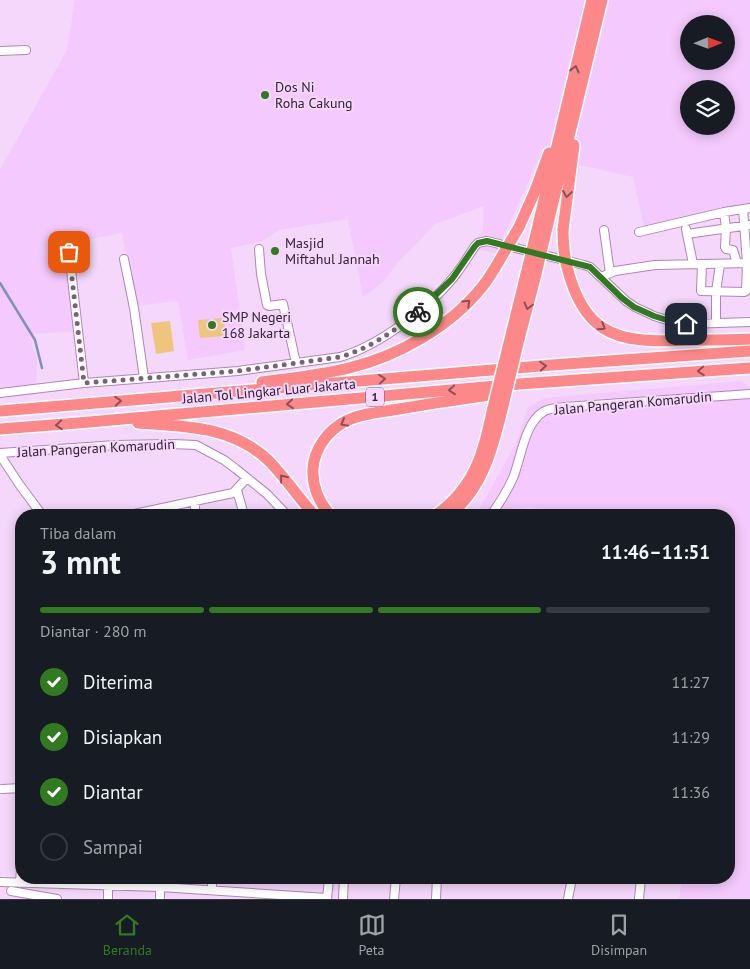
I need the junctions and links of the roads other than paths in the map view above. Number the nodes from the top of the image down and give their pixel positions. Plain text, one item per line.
1 (592, 0) edge
2 (602, 0) edge
3 (26, 50) dead end
4 (0, 51) edge
5 (584, 76) junction
6 (563, 116) junction
7 (746, 208) edge
8 (724, 212) junction
9 (712, 215) junction
10 (685, 222) junction
11 (747, 226) edge
12 (726, 228) junction
13 (604, 230) dead end
14 (714, 231) junction
15 (639, 232) dead end
16 (687, 234) junction
17 (539, 239) junction
18 (259, 249) dead end
19 (69, 252) dead end
20 (124, 259) dead end
21 (737, 263) junction
22 (748, 263) edge
23 (698, 264) junction
24 (720, 264) junction
25 (610, 273) junction
26 (601, 277) junction
27 (716, 292) junction
28 (750, 322) edge
29 (716, 323) junction
30 (750, 339) edge
31 (750, 351) edge
32 (296, 363) junction
33 (750, 368) edge
34 (144, 378) junction
35 (598, 378) junction
36 (84, 383) junction
37 (0, 393) edge
38 (750, 394) edge
39 (176, 396) junction
40 (497, 409) junction
41 (0, 411) edge
42 (78, 423) junction
43 (0, 429) edge
44 (0, 454) edge
45 (247, 478) junction
46 (237, 490) junction
47 (195, 501) junction
48 (38, 509) edge
49 (157, 509) edge
50 (195, 509) edge
51 (242, 509) edge
52 (281, 509) edge
53 (309, 509) edge
54 (326, 509) edge
55 (444, 509) edge
56 (456, 509) edge
57 (496, 509) edge
58 (15, 788) edge
59 (2, 789) dead end
60 (0, 882) edge
61 (10, 882) junction
62 (15, 882) edge
63 (108, 884) edge
64 (129, 884) edge
65 (212, 884) edge
66 (328, 884) edge
67 (344, 884) edge
68 (395, 884) edge
69 (437, 884) edge
70 (571, 884) edge
71 (640, 884) edge
72 (160, 887) junction
73 (212, 890) junction
74 (11, 895) edge
75 (275, 897) edge
76 (327, 898) edge
77 (57, 899) edge
78 (108, 899) edge
79 (160, 899) edge
80 (343, 899) edge
81 (394, 899) edge
82 (436, 899) edge
83 (568, 899) edge
84 (639, 899) edge

6 -> 1 highway
2 - 5 highway
3 - 4 street
5 - 17 highway
5 -> 30 highway, bridge
6 - 17 highway
39 -> 6 highway, bridge
7 - 8 street
7 - 11 street
8 - 9 street
8 - 12 street
9 - 10 street
9 - 14 street
10 - 15 street
10 - 16 street
11 - 12 street
11 - 22 street
12 - 14 street
12 - 21 street
13 - 25 street
14 - 16 street
16 - 23 street
17 - 40 highway, bridge
18 - 32 street
19 - 36 street
20 - 34 street
21 - 22 street
21 - 24 street
22 - 27 street
23 - 24 street
23 - 25 street
23 - 27 street
24 - 27 street
25 - 26 street
26 - 29 street
26 - 32 street
27 - 29 street
28 - 29 street
39 -> 31 highway, Jalan Tol Lingkar Luar Jakarta / 1
32 - 34 street
33 -> 35 highway, Jalan Tol Lingkar Luar Jakarta / 1
34 - 36 street
35 -> 42 highway, Jalan Tol Lingkar Luar Jakarta / 1
35 -> 54 highway
36 - 37 street
38 - 57 street, Jalan Pangeran Komarudin
41 -> 39 highway, Jalan Tol Lingkar Luar Jakarta / 1
40 - 55 highway
40 - 56 highway
42 -> 43 highway, Jalan Tol Lingkar Luar Jakarta / 1
53 -> 42 highway
44 - 45 street, Jalan Pangeran Komarudin
44 - 48 street
45 - 46 street
45 - 52 street, Jalan Pangeran Komarudin
46 - 47 street
46 - 51 street
47 - 49 street
47 - 50 street
58 - 59 street
60 - 61 street
61 - 62 street
61 - 74 street
63 - 78 street
64 - 72 street
65 - 73 street
66 - 76 street
67 - 80 street
68 - 81 street
69 - 82 street
70 - 83 street
71 - 84 street
72 - 73 street
72 - 79 street
73 - 75 street
74 - 77 street
75 - 76 street

